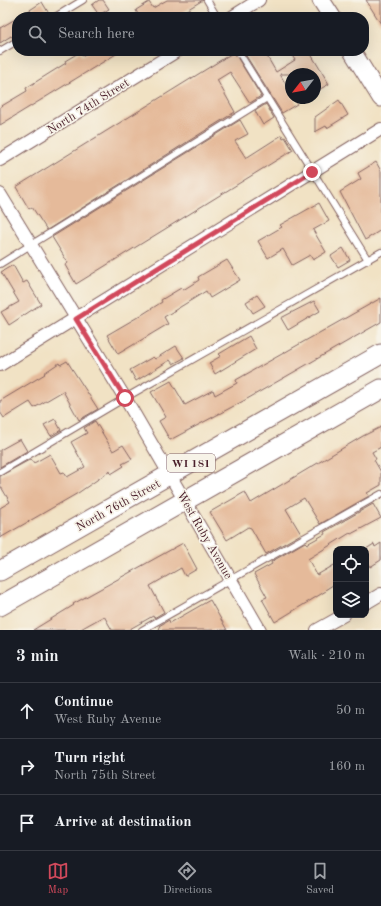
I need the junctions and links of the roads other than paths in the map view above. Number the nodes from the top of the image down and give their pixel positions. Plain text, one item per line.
1 (83, 0) edge
2 (207, 0) edge
3 (259, 0) edge
4 (321, 0) edge
5 (64, 12) edge
6 (214, 12) edge
7 (240, 12) edge
8 (329, 12) edge
9 (12, 44) edge
10 (0, 51) edge
11 (169, 56) edge
12 (241, 56) edge
13 (355, 56) edge
14 (267, 98) junction
15 (381, 98) edge
16 (381, 129) edge
17 (0, 160) edge
18 (312, 172) junction
19 (0, 194) edge
20 (32, 244) junction
21 (381, 252) edge
22 (368, 260) junction
23 (0, 264) edge
24 (76, 319) junction
25 (381, 354) edge
26 (0, 365) edge
27 (381, 389) edge
28 (125, 398) junction
29 (0, 472) edge
30 (171, 475) junction
31 (381, 494) edge
32 (185, 502) junction
33 (0, 571) edge
34 (230, 579) junction
35 (381, 594) edge
36 (369, 601) edge
37 (0, 606) edge
38 (339, 618) edge
39 (142, 630) edge
40 (260, 630) edge
41 (318, 630) edge

1 - 5 lane
2 - 6 lane
3 - 7 street
4 - 8 street
9 - 10 lane
11 - 17 street, North 74th Street
12 - 14 lane
13 - 15 street
14 - 18 lane
14 - 20 lane
16 - 18 street
18 - 22 lane
18 - 24 street
19 - 20 street, West Ruby Avenue
20 - 23 lane
20 - 24 street, West Ruby Avenue
21 - 22 lane
22 - 28 lane
24 - 26 street
24 - 28 street, West Ruby Avenue
25 - 30 main road, North 76th Street / WI 181
27 - 32 main road, WI 181
28 - 29 lane
28 - 30 street, West Ruby Avenue
30 - 32 street, West Ruby Avenue
30 - 33 main road, North 76th Street / WI 181
31 - 34 lane
32 - 34 street, West Ruby Avenue
32 - 37 main road, WI 181
34 - 39 lane
34 - 40 street, West Ruby Avenue
35 - 36 street
38 - 41 street

